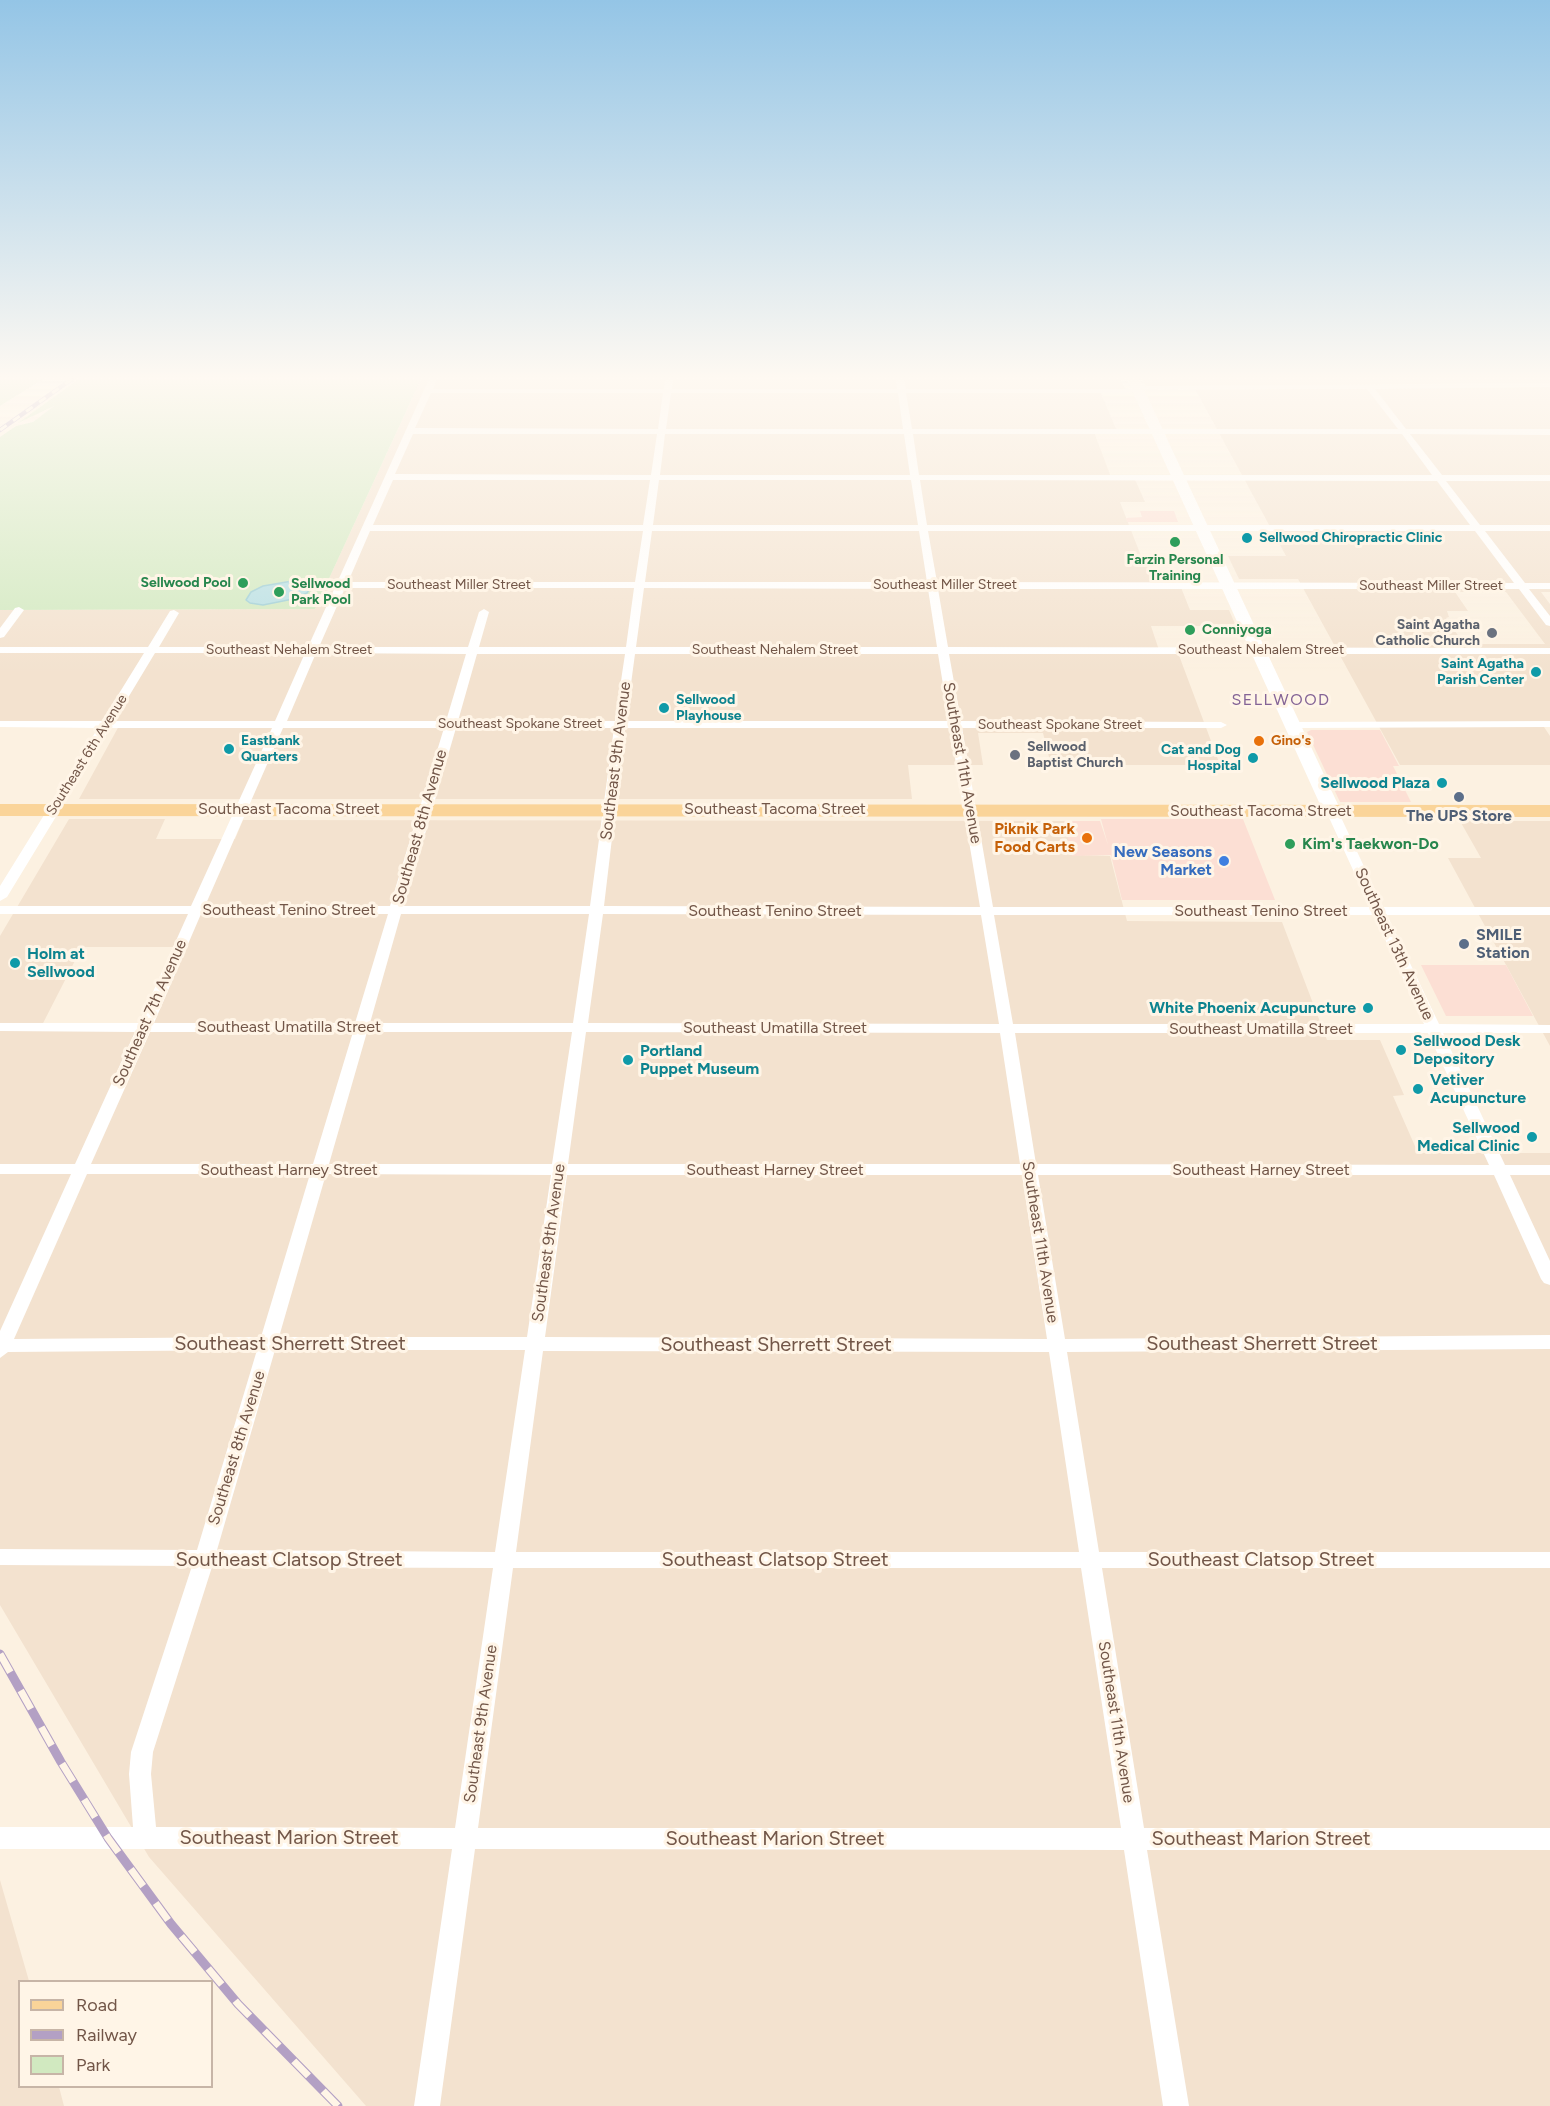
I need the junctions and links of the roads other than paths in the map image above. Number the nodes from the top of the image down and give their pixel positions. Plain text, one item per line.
1 (389, 477) edge
2 (656, 477) edge
3 (915, 477) edge
4 (989, 477) edge
5 (1366, 477) edge
6 (1439, 477) edge
7 (1470, 477) edge
8 (1178, 478) junction
9 (1550, 478) edge
10 (366, 528) junction
11 (650, 528) junction
12 (925, 528) junction
13 (1477, 528) junction
14 (1550, 528) edge
15 (1202, 529) junction
16 (340, 585) junction
17 (641, 585) junction
18 (932, 585) junction
19 (1521, 585) junction
20 (1550, 585) edge
21 (1228, 586) junction
22 (19, 610) dead end
23 (484, 612) dead end
24 (174, 613) dead end
25 (1550, 623) edge
26 (0, 635) edge
27 (0, 650) edge
28 (152, 650) junction
29 (312, 650) junction
30 (631, 650) junction
31 (943, 650) junction
32 (1258, 650) junction
33 (472, 651) junction
34 (1550, 651) edge
35 (0, 724) edge
36 (106, 724) junction
37 (279, 724) junction
38 (450, 724) junction
39 (620, 724) junction
40 (955, 724) junction
41 (1550, 724) edge
42 (1221, 725) dead end
43 (1293, 725) junction
44 (52, 809) junction
45 (242, 809) junction
46 (426, 809) junction
47 (610, 809) junction
48 (0, 810) edge
49 (971, 810) junction
50 (1550, 810) edge
51 (1332, 811) junction
52 (0, 897) edge
53 (0, 910) edge
54 (196, 910) junction
55 (396, 910) junction
56 (596, 910) junction
57 (987, 911) junction
58 (1378, 911) junction
59 (1550, 911) edge
60 (0, 1027) edge
61 (143, 1027) junction
62 (362, 1028) junction
63 (578, 1028) junction
64 (1008, 1029) junction
65 (1434, 1029) junction
66 (1550, 1029) edge
67 (0, 1169) edge
68 (80, 1170) junction
69 (320, 1170) junction
70 (560, 1170) junction
71 (1029, 1170) junction
72 (1499, 1170) junction
73 (1550, 1170) edge
74 (1550, 1280) edge
75 (1550, 1342) edge
76 (268, 1343) junction
77 (534, 1344) junction
78 (1056, 1346) junction
79 (1, 1348) edge
80 (0, 1557) edge
81 (204, 1560) junction
82 (504, 1560) junction
83 (1090, 1560) junction
84 (1550, 1560) edge
85 (145, 1837) junction
86 (0, 1838) edge
87 (1135, 1839) junction
88 (1550, 1839) edge
89 (464, 1840) junction
90 (427, 2106) edge
91 (1176, 2106) edge

1 - 10 street, Southeast 7th Avenue
2 - 11 street, Southeast 9th Avenue
3 - 12 street, Southeast 11th Avenue
4 - 8 street
5 - 8 street
6 - 13 street
7 - 9 street
8 - 15 street, Southeast 13th Avenue
10 - 11 street
10 - 16 street, Southeast 7th Avenue
11 - 12 street
11 - 17 street, Southeast 9th Avenue
12 - 15 street
12 - 18 street, Southeast 11th Avenue
13 - 14 street
13 - 15 street
13 - 19 street
15 - 21 street, Southeast 13th Avenue
16 - 17 street, Southeast Miller Street
16 - 29 street, Southeast 7th Avenue
17 - 18 street, Southeast Miller Street
17 - 30 street, Southeast 9th Avenue
18 - 21 street, Southeast Miller Street
18 - 31 street, Southeast 11th Avenue
19 - 20 street, Southeast Miller Street
19 - 21 street, Southeast Miller Street
19 - 25 street
21 - 32 street, Southeast 13th Avenue
22 - 26 street
23 - 33 street, Southeast 8th Avenue
24 - 28 street, Southeast 6th Avenue
27 - 28 street, Southeast Nehalem Street
28 - 29 street, Southeast Nehalem Street
28 - 36 street, Southeast 6th Avenue
29 - 33 street, Southeast Nehalem Street
29 - 37 street, Southeast 7th Avenue
30 - 31 street, Southeast Nehalem Street
30 - 33 street, Southeast Nehalem Street
30 - 39 street, Southeast 9th Avenue
31 - 32 street, Southeast Nehalem Street
31 - 40 street, Southeast 11th Avenue
32 - 34 street, Southeast Nehalem Street
32 - 43 street, Southeast 13th Avenue
33 - 38 street, Southeast 8th Avenue
35 - 36 street, Southeast Spokane Street
36 - 37 street, Southeast Spokane Street
36 - 44 street, Southeast 6th Avenue
37 - 38 street, Southeast Spokane Street
37 - 45 street, Southeast 7th Avenue
38 - 39 street, Southeast Spokane Street
38 - 46 street, Southeast 8th Avenue
39 - 40 street, Southeast Spokane Street
39 - 47 street, Southeast 9th Avenue
40 - 42 street, Southeast Spokane Street
40 - 49 street, Southeast 11th Avenue
41 - 43 street
43 - 51 street, Southeast 13th Avenue
44 - 45 main road, Southeast Tacoma Street
44 - 48 main road, Southeast Tacoma Street
44 - 52 street, Southeast 6th Avenue
45 - 46 main road, Southeast Tacoma Street
45 - 54 street, Southeast 7th Avenue
46 - 47 main road, Southeast Tacoma Street
46 - 55 street, Southeast 8th Avenue
47 - 49 main road, Southeast Tacoma Street
47 - 56 street, Southeast 9th Avenue
49 - 51 main road, Southeast Tacoma Street
49 - 57 street, Southeast 11th Avenue
50 - 51 main road, Southeast Tacoma Street
51 - 58 street, Southeast 13th Avenue
53 - 54 street, Southeast Tenino Street
54 - 55 street, Southeast Tenino Street
54 - 61 street, Southeast 7th Avenue
55 - 56 street, Southeast Tenino Street
55 - 62 street, Southeast 8th Avenue
56 - 57 street, Southeast Tenino Street
56 - 63 street, Southeast 9th Avenue
57 - 58 street, Southeast Tenino Street
57 - 64 street, Southeast 11th Avenue
58 - 59 street, Southeast Tenino Street
58 - 65 street, Southeast 13th Avenue
60 - 61 street, Southeast Umatilla Street
61 - 62 street, Southeast Umatilla Street
61 - 68 street, Southeast 7th Avenue
62 - 63 street, Southeast Umatilla Street
62 - 69 street, Southeast 8th Avenue
63 - 64 street, Southeast Umatilla Street
63 - 70 street, Southeast 9th Avenue
64 - 65 street, Southeast Umatilla Street
64 - 71 street, Southeast 11th Avenue
65 - 66 street, Southeast Umatilla Street
65 - 72 street, Southeast 13th Avenue
67 - 68 street, Southeast Harney Street
68 - 69 street, Southeast Harney Street
68 - 79 street, Southeast 7th Avenue
69 - 70 street, Southeast Harney Street
69 - 76 street, Southeast 8th Avenue
70 - 71 street, Southeast Harney Street
70 - 77 street, Southeast 9th Avenue
71 - 72 street, Southeast Harney Street
71 - 78 street, Southeast 11th Avenue
72 - 73 street, Southeast Harney Street
72 - 74 street, Southeast 13th Avenue
75 - 78 street, Southeast Sherrett Street
76 - 77 street, Southeast Sherrett Street
76 - 79 street, Southeast Sherrett Street
76 - 81 street, Southeast 8th Avenue
77 - 78 street, Southeast Sherrett Street
77 - 82 street, Southeast 9th Avenue
78 - 83 street, Southeast 11th Avenue
80 - 81 street, Southeast Clatsop Street
81 - 82 street, Southeast Clatsop Street
81 - 85 street, Southeast 8th Avenue
82 - 83 street, Southeast Clatsop Street
82 - 89 street, Southeast 9th Avenue
83 - 84 street, Southeast Clatsop Street
83 - 87 street, Southeast 11th Avenue
85 - 86 street, Southeast Marion Street
85 - 89 street, Southeast Marion Street
87 - 88 street, Southeast Marion Street
87 - 89 street, Southeast Marion Street
87 - 91 street, Southeast 11th Avenue
89 - 90 street, Southeast 9th Avenue

